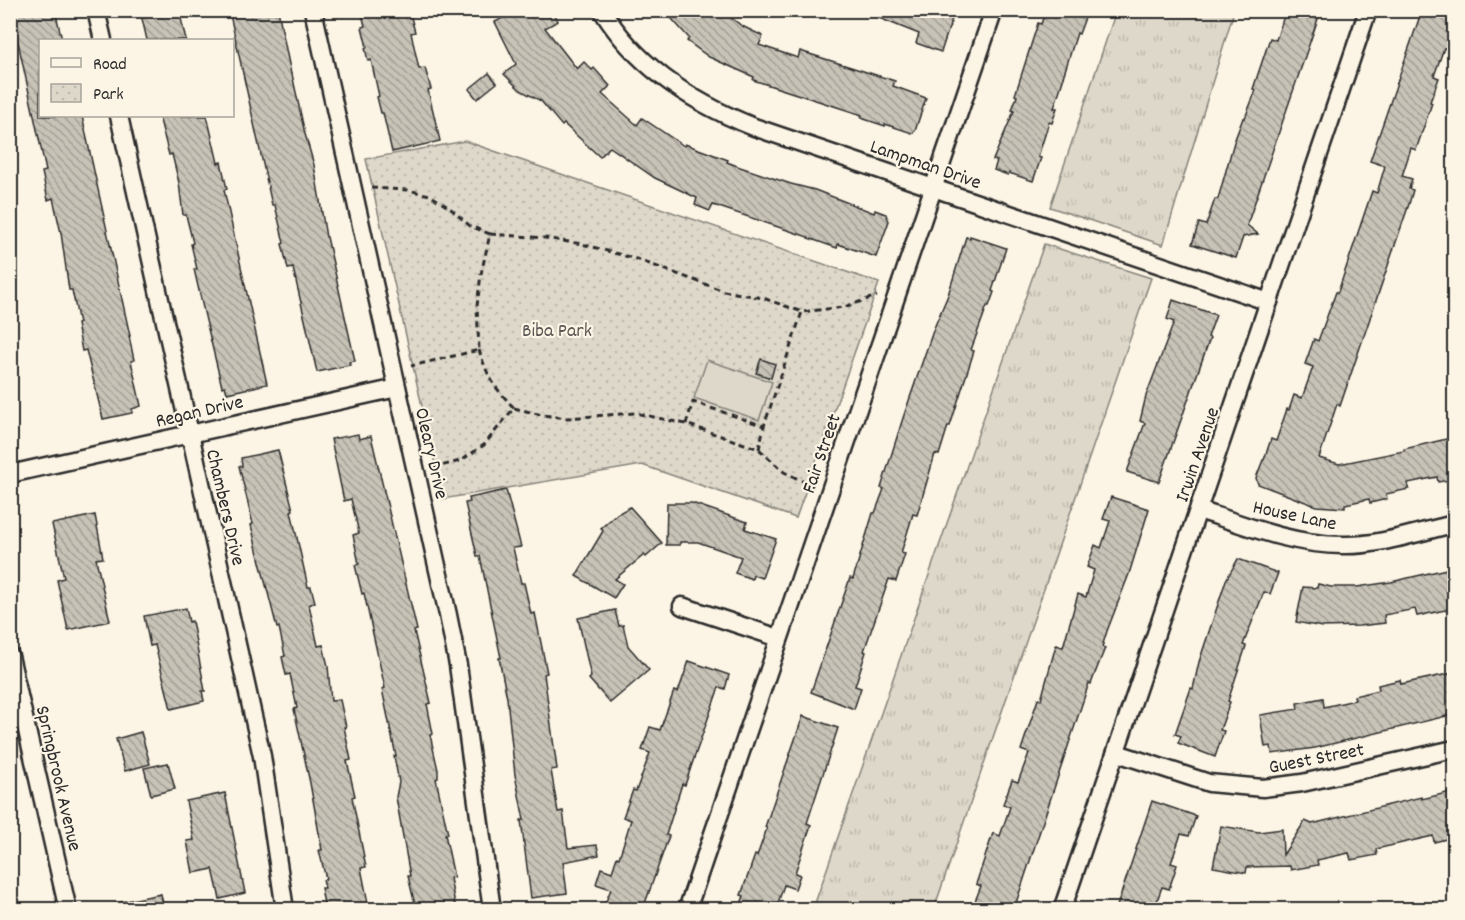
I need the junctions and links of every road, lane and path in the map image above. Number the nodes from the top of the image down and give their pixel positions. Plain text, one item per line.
1 (96, 10) edge
2 (313, 10) edge
3 (603, 10) edge
4 (994, 10) edge
5 (1368, 10) edge
6 (103, 39) edge
7 (119, 117) edge
8 (371, 188) dead end
9 (933, 188) junction
10 (490, 234) junction
11 (877, 296) dead end
12 (1269, 302) junction
13 (802, 312) junction
14 (479, 350) junction
15 (411, 366) dead end
16 (397, 388) junction
17 (514, 408) junction
18 (686, 424) junction
19 (764, 426) junction
20 (189, 433) junction
21 (759, 449) junction
22 (433, 468) dead end
23 (10, 474) edge
24 (813, 486) dead end
25 (1199, 510) junction
26 (1455, 524) edge
27 (682, 606) dead end
28 (779, 638) junction
29 (10, 656) edge
30 (1455, 749) edge
31 (1117, 753) junction
32 (68, 909) edge
33 (285, 909) edge
34 (492, 909) edge
35 (687, 909) edge
36 (1062, 909) edge

1 - 6 street
2 - 16 street, Oleary Drive
3 - 9 street, Lampman Drive
4 - 9 street, Fair Street
5 - 12 street, Irwin Avenue
7 - 20 street, Chambers Drive
8 - 10 path
9 - 12 street, Lampman Drive
9 - 28 street, Fair Street
10 - 13 path
10 - 14 path
11 - 13 path
12 - 25 street, Irwin Avenue
13 - 19 path
14 - 15 path
14 - 17 path
16 - 20 street, Regan Drive
16 - 34 street, Oleary Drive
17 - 18 path
17 - 22 path
18 - 19 path
18 - 21 path
19 - 21 path
20 - 23 street, Regan Drive
20 - 33 street, Chambers Drive
21 - 24 path
25 - 26 street, House Lane
25 - 31 street, Irwin Avenue
27 - 28 street
28 - 35 street, Fair Street
29 - 32 street, Springbrook Avenue
30 - 31 street, Guest Street
31 - 36 street, Irwin Avenue

